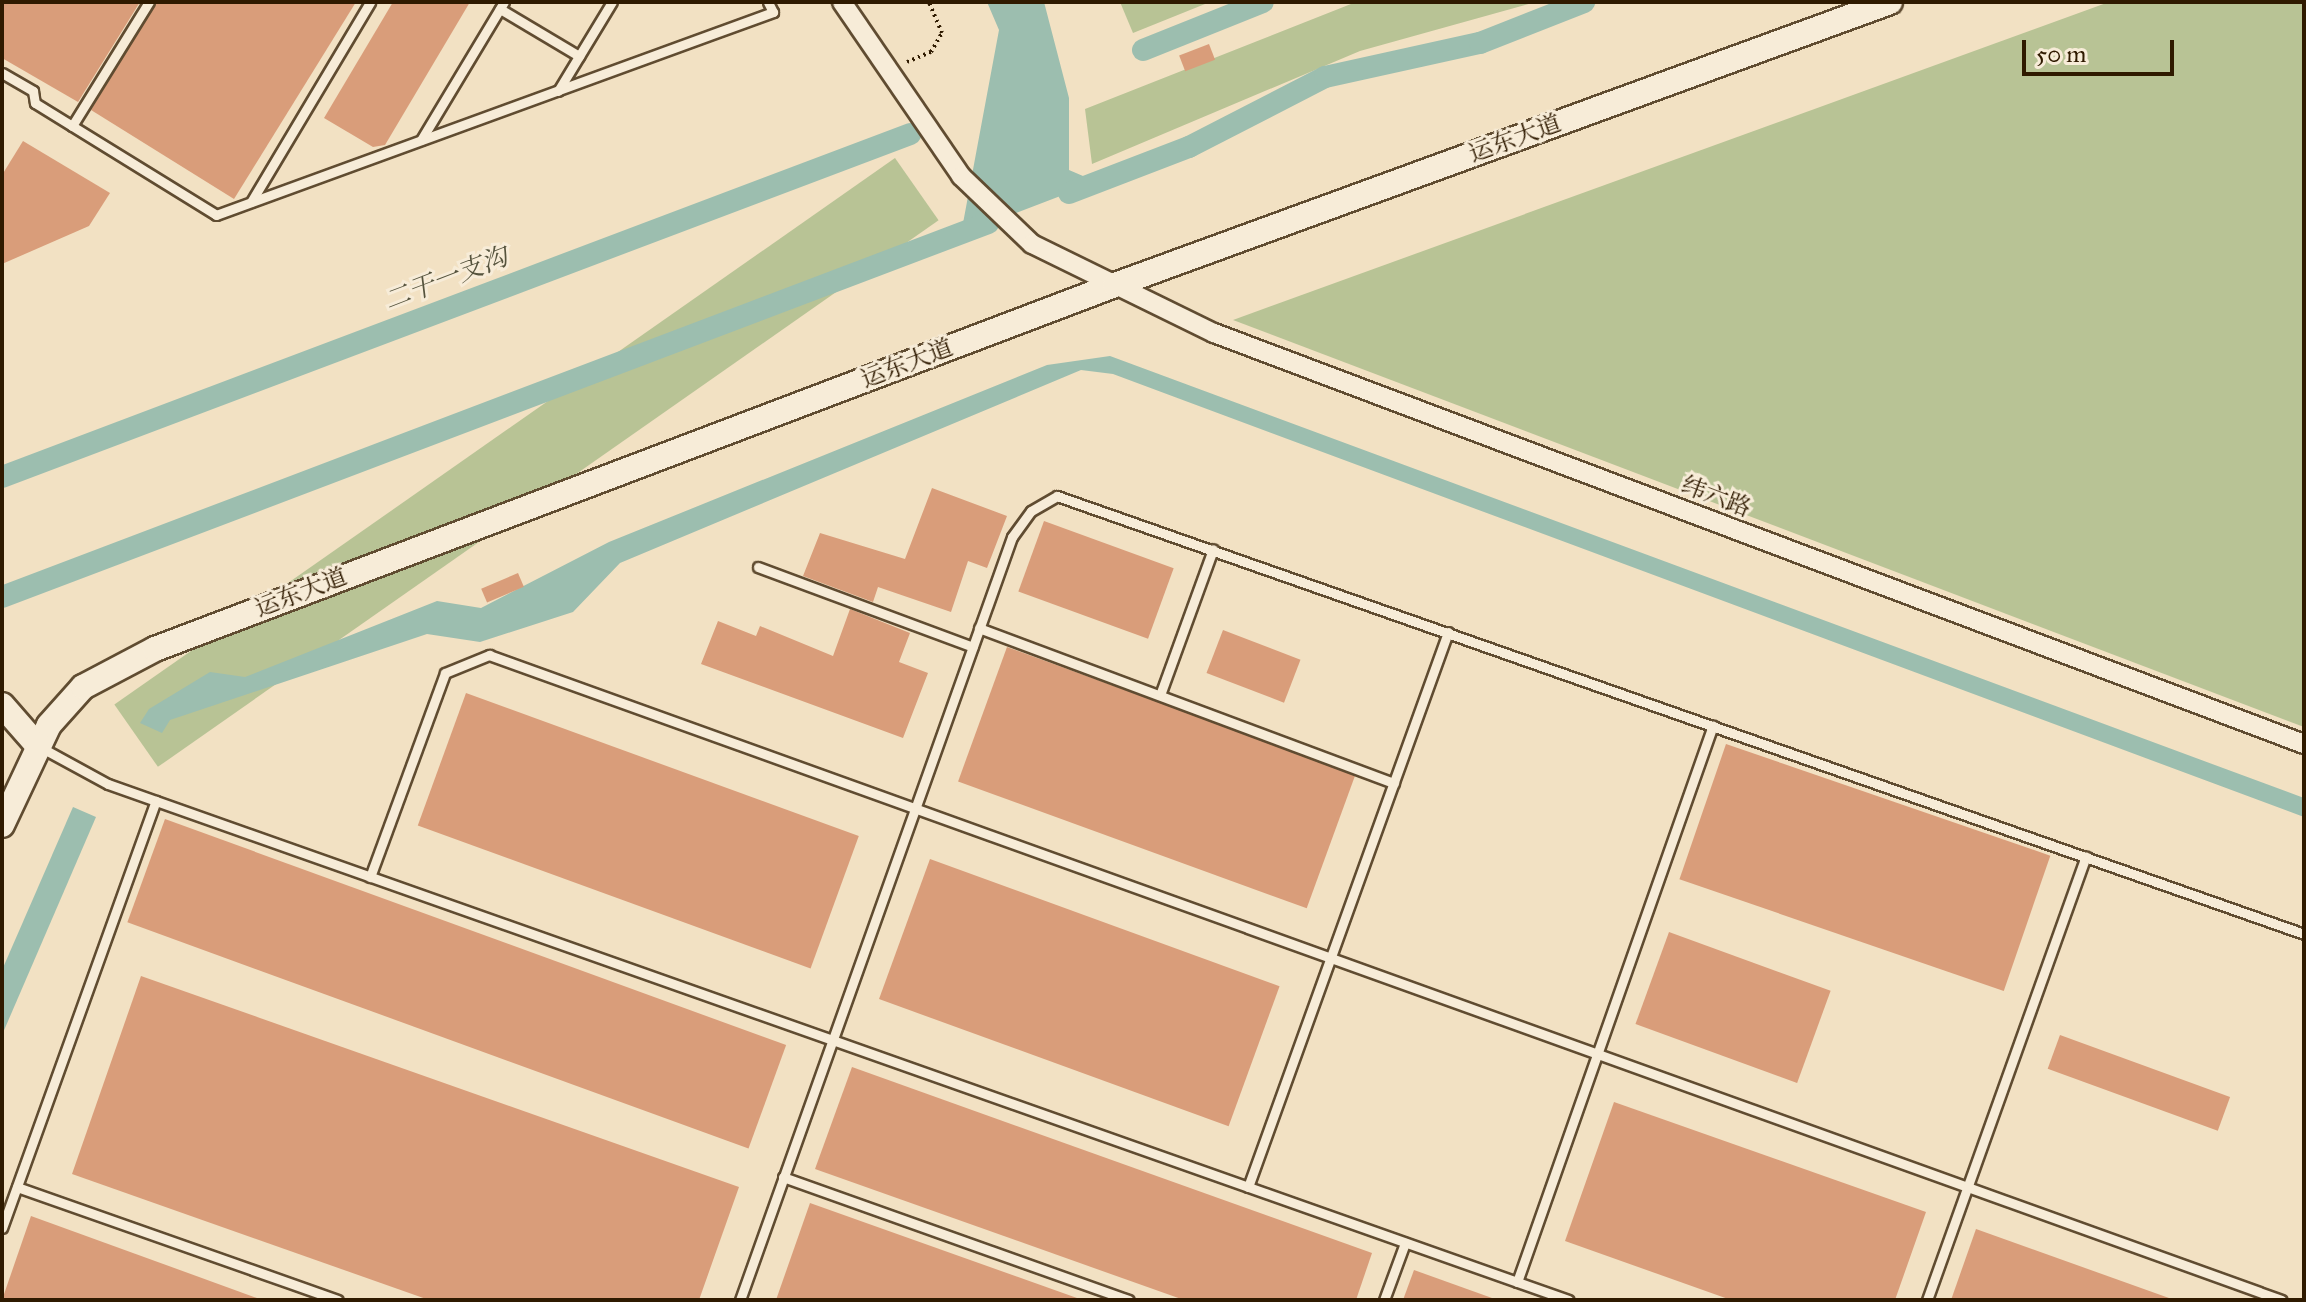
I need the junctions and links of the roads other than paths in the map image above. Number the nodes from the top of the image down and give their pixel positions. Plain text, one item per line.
1 (149, 2) edge
2 (370, 2) edge
3 (612, 2) edge
4 (768, 2) edge
5 (842, 2) edge
6 (1890, 2) edge
7 (502, 6) edge
8 (579, 56) junction
9 (2, 73) edge
10 (558, 91) junction
11 (72, 126) junction
12 (421, 140) junction
13 (250, 202) junction
14 (1115, 285) junction
15 (1213, 549) junction
16 (758, 567) dead end
17 (979, 628) junction
18 (1448, 632) junction
19 (973, 647) junction
20 (1160, 695) junction
21 (2, 705) edge
22 (1713, 725) junction
23 (2304, 744) edge
24 (37, 745) junction
25 (1394, 783) junction
26 (156, 801) junction
27 (914, 810) junction
28 (2, 825) edge
29 (2086, 857) junction
30 (370, 877) junction
31 (2304, 934) edge
32 (1330, 960) junction
33 (832, 1040) junction
34 (1597, 1055) junction
35 (783, 1177) junction
36 (17, 1187) junction
37 (1248, 1187) junction
38 (1967, 1188) junction
39 (2, 1228) edge
40 (1405, 1243) junction
41 (1517, 1282) junction
42 (338, 1300) edge
43 (740, 1300) edge
44 (1129, 1300) edge
45 (1384, 1300) edge
46 (1568, 1300) edge
47 (1927, 1300) edge
48 (2282, 1300) edge

1 - 11 lane
2 - 13 lane
3 - 8 lane
4 - 10 lane
5 - 14 street, 纬六路
6 - 14 street, 运东大道
7 - 8 lane
7 - 12 lane
8 - 10 lane
9 - 11 lane
10 - 12 lane
11 - 13 lane
12 - 13 lane
14 - 23 street, 纬六路
14 - 24 street, 运东大道
15 - 17 lane
15 - 18 lane
15 - 20 lane
16 - 19 lane
17 - 19 lane
17 - 20 lane
18 - 22 lane
18 - 25 lane
19 - 27 lane
20 - 25 lane
21 - 24 street
22 - 29 lane
22 - 34 lane
24 - 26 lane
24 - 28 street, 运东大道
25 - 32 lane
26 - 30 lane
26 - 36 lane
27 - 30 lane
27 - 32 lane
27 - 33 lane
29 - 31 lane
29 - 38 lane
30 - 33 lane
32 - 34 lane
32 - 37 lane
33 - 35 lane
33 - 37 lane
34 - 38 lane
34 - 41 lane
35 - 43 lane
35 - 44 lane
36 - 39 lane
36 - 42 lane
37 - 40 lane
38 - 47 lane
38 - 48 lane
40 - 41 lane
40 - 45 lane
41 - 46 lane

